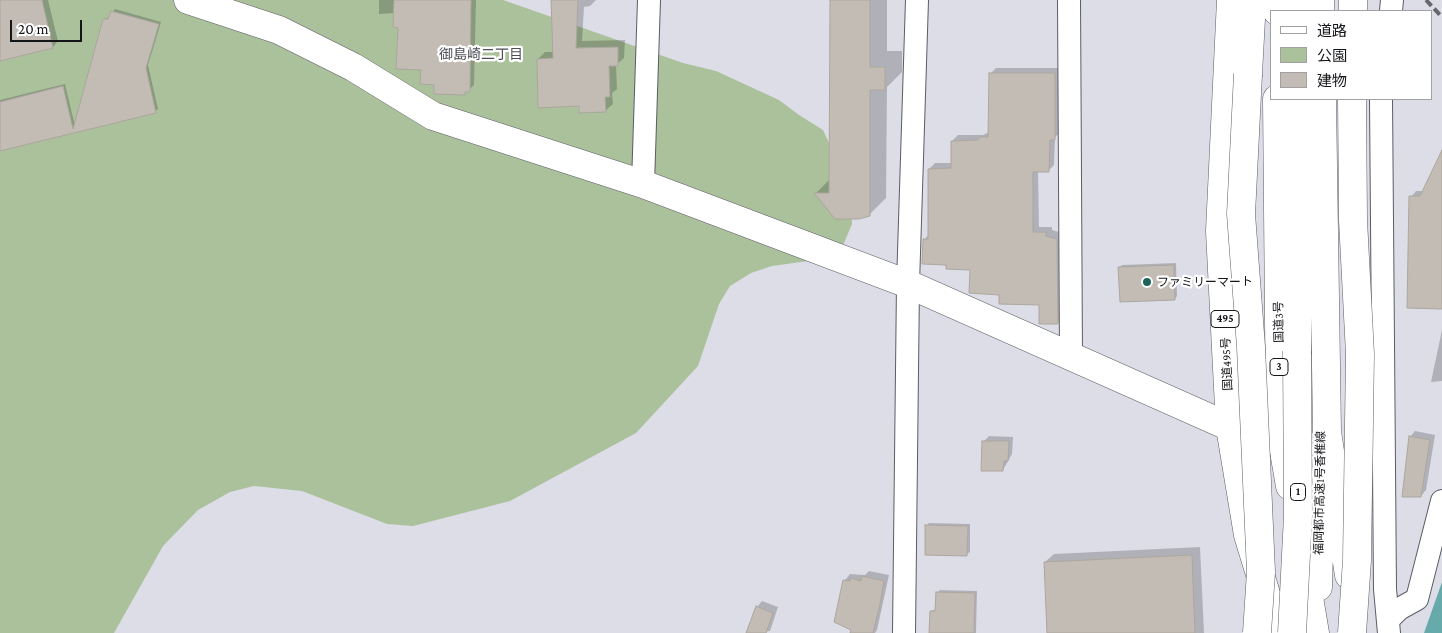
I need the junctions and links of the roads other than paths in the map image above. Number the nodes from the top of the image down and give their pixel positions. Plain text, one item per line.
1 (188, 0) edge
2 (649, 0) edge
3 (917, 0) edge
4 (1069, 0) edge
5 (1231, 0) edge
6 (1252, 0) edge
7 (1277, 100) edge
8 (1299, 100) edge
9 (1317, 100) edge
10 (1322, 100) edge
11 (1352, 100) edge
12 (1381, 100) edge
13 (643, 184) junction
14 (908, 284) junction
15 (1310, 352) junction
16 (1071, 355) junction
17 (1230, 427) junction
18 (1442, 501) edge
19 (1389, 626) edge
20 (904, 633) edge
21 (1257, 633) edge
22 (1278, 633) edge
23 (1292, 633) edge
24 (1315, 633) edge
25 (1352, 633) edge
26 (1358, 633) edge

1 - 13 main road
2 - 13 street
3 - 14 street
4 - 16 street
5 - 17 main road, 国道495号 / 495
6 - 21 main road, bridge
7 - 24 main road, 国道3号 / 3
8 - 15 main road, 1
9 - 15 main road, 1
10 - 26 main road
11 - 25 main road, bridge
12 - 19 street
13 - 14 main road
14 - 16 main road
14 - 20 street
15 - 23 main road, 福岡都市高速1号香椎線 / 1, bridge
15 - 24 main road, 福岡都市高速1号香椎線 / 1
16 - 17 main road
17 - 22 main road, 国道495号 / 495
18 - 19 street

